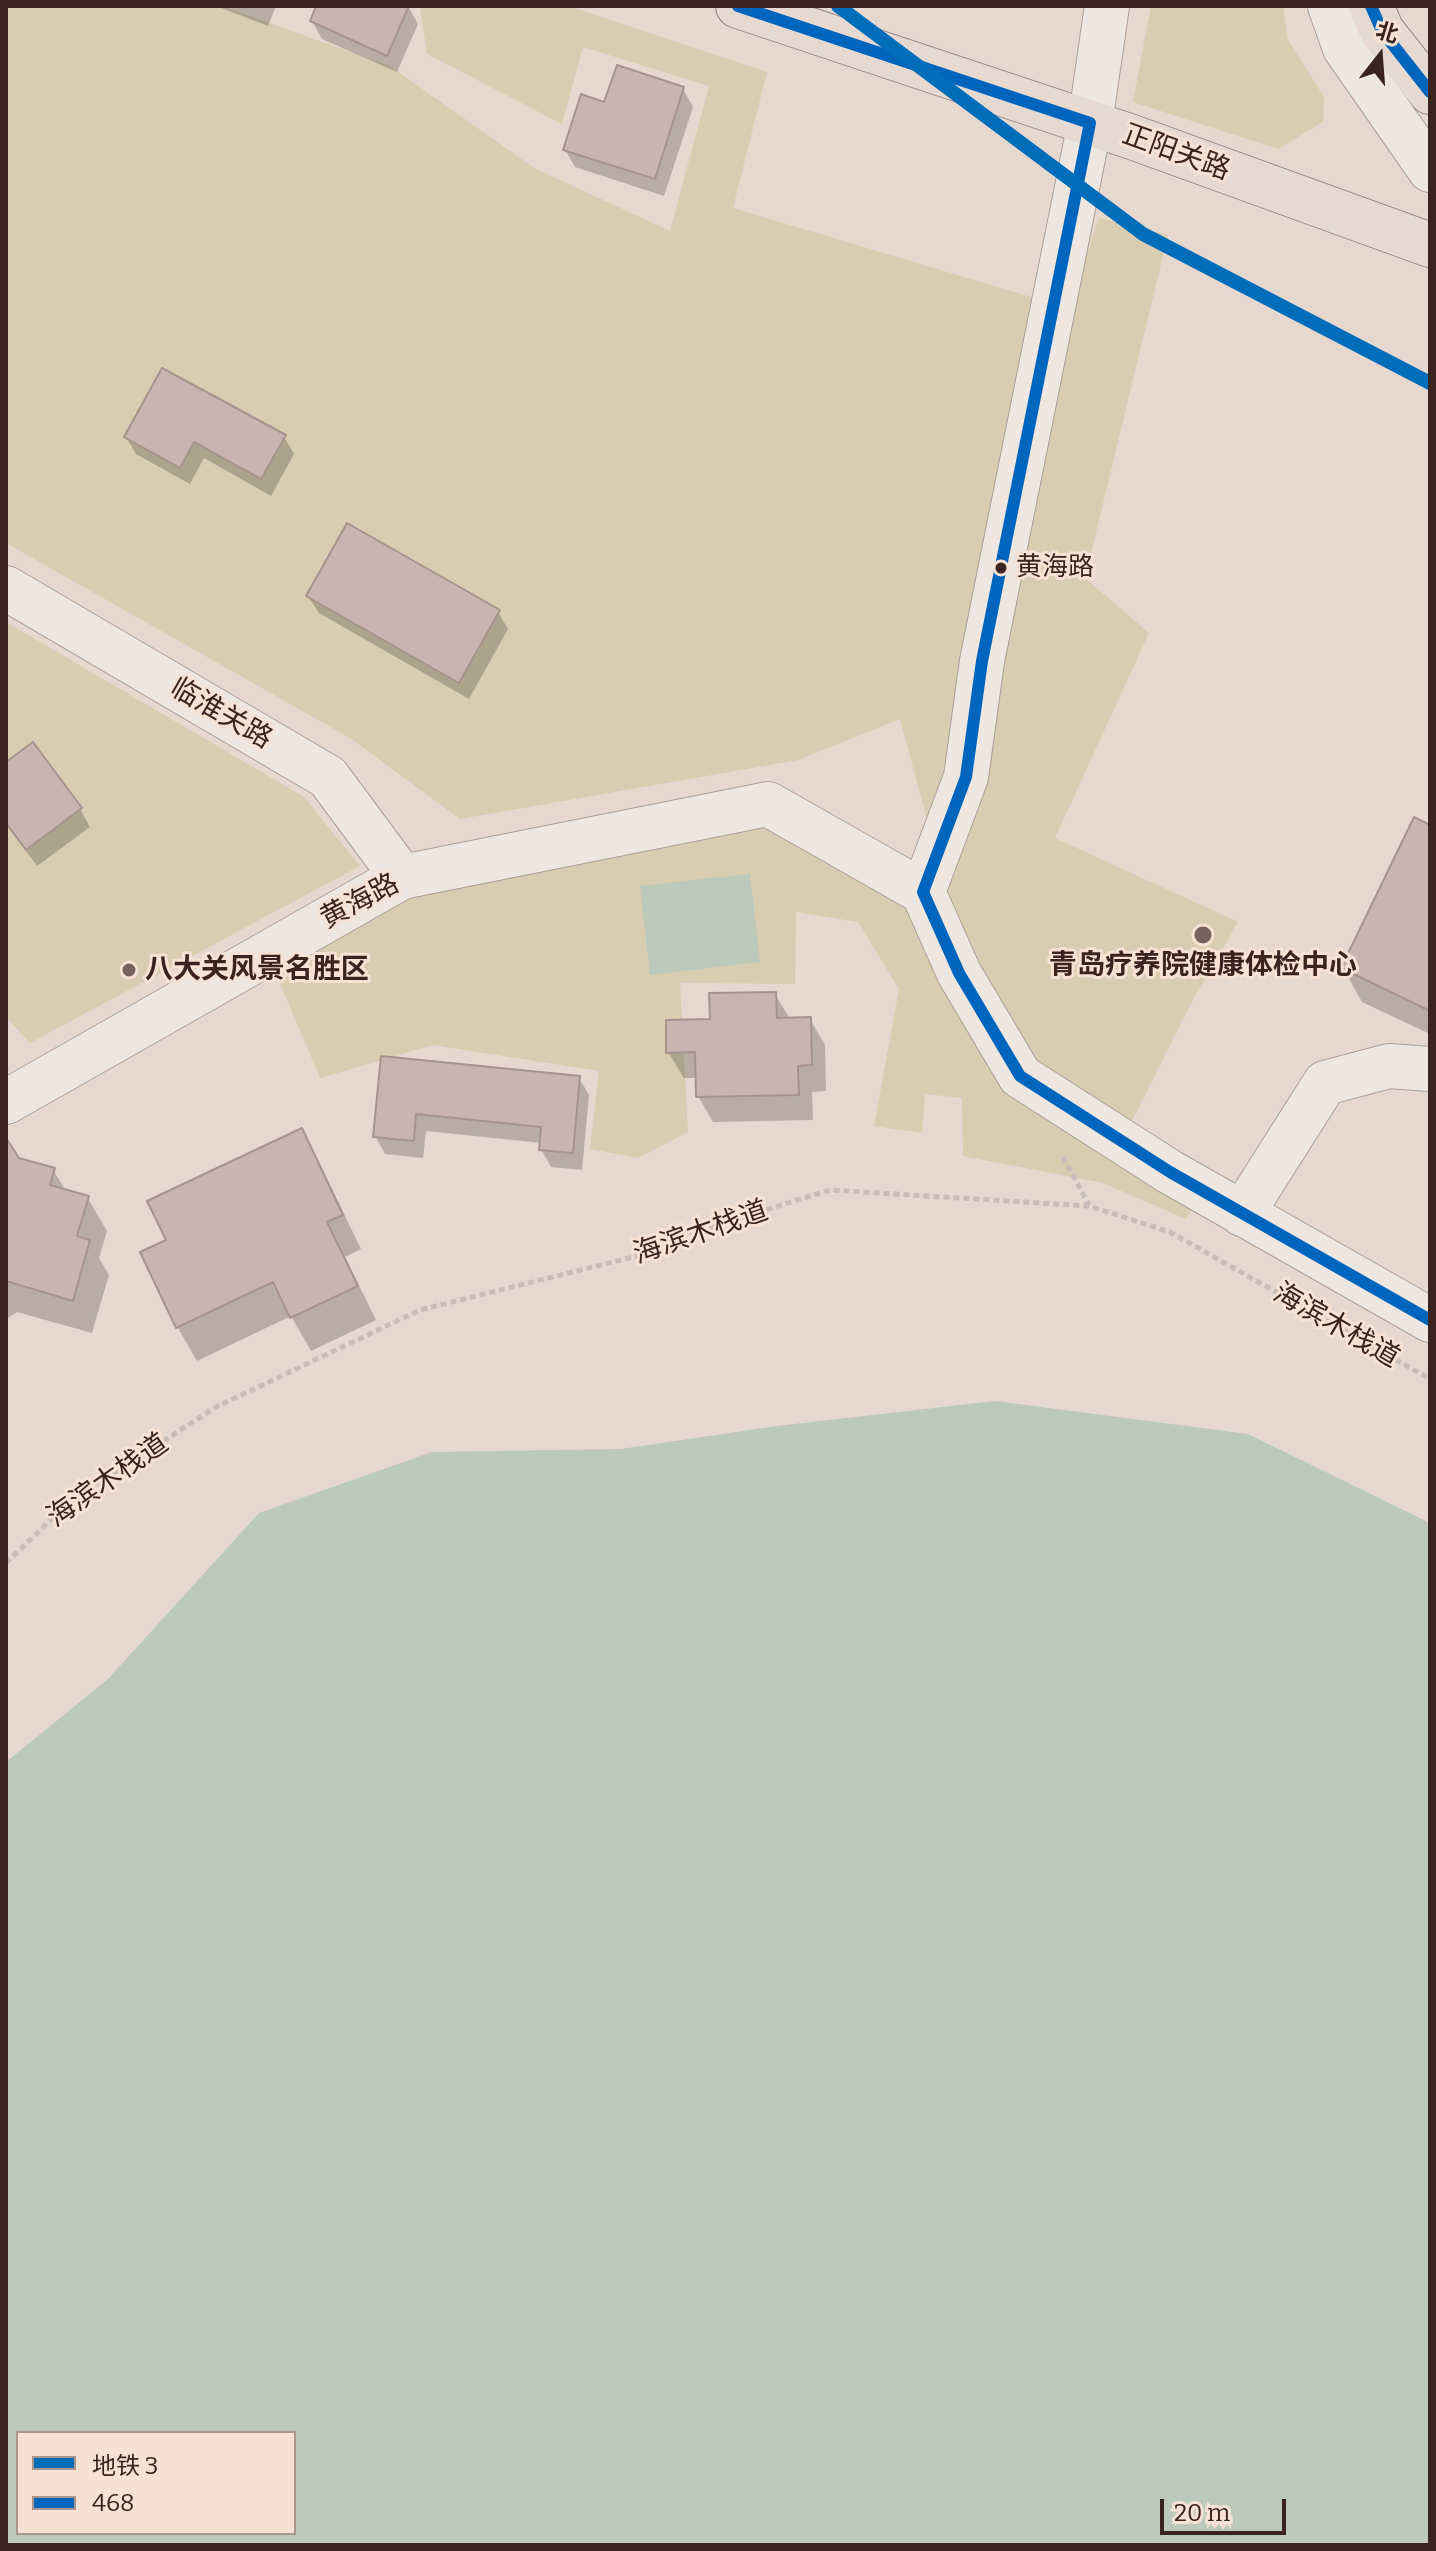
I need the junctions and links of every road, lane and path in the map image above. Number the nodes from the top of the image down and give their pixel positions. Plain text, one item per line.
1 (738, 6) edge
2 (1107, 6) edge
3 (1330, 6) edge
4 (1371, 6) edge
5 (1430, 92) edge
6 (1090, 123) junction
7 (1430, 170) edge
8 (1430, 245) edge
9 (6, 588) edge
10 (402, 877) junction
11 (923, 892) junction
12 (1430, 1069) edge
13 (6, 1102) edge
14 (1242, 1214) junction
15 (1430, 1320) edge
16 (1430, 1379) edge
17 (6, 1563) edge

1 - 6 main road, 正阳关路
2 - 6 street
3 - 7 street
4 - 5 main road
6 - 8 main road, 正阳关路
6 - 11 street
9 - 10 street, 临淮关路
10 - 11 street, 黄海路
10 - 13 street, 黄海路
11 - 14 street
12 - 14 street
14 - 15 street
16 - 17 path, 海滨木栈道

